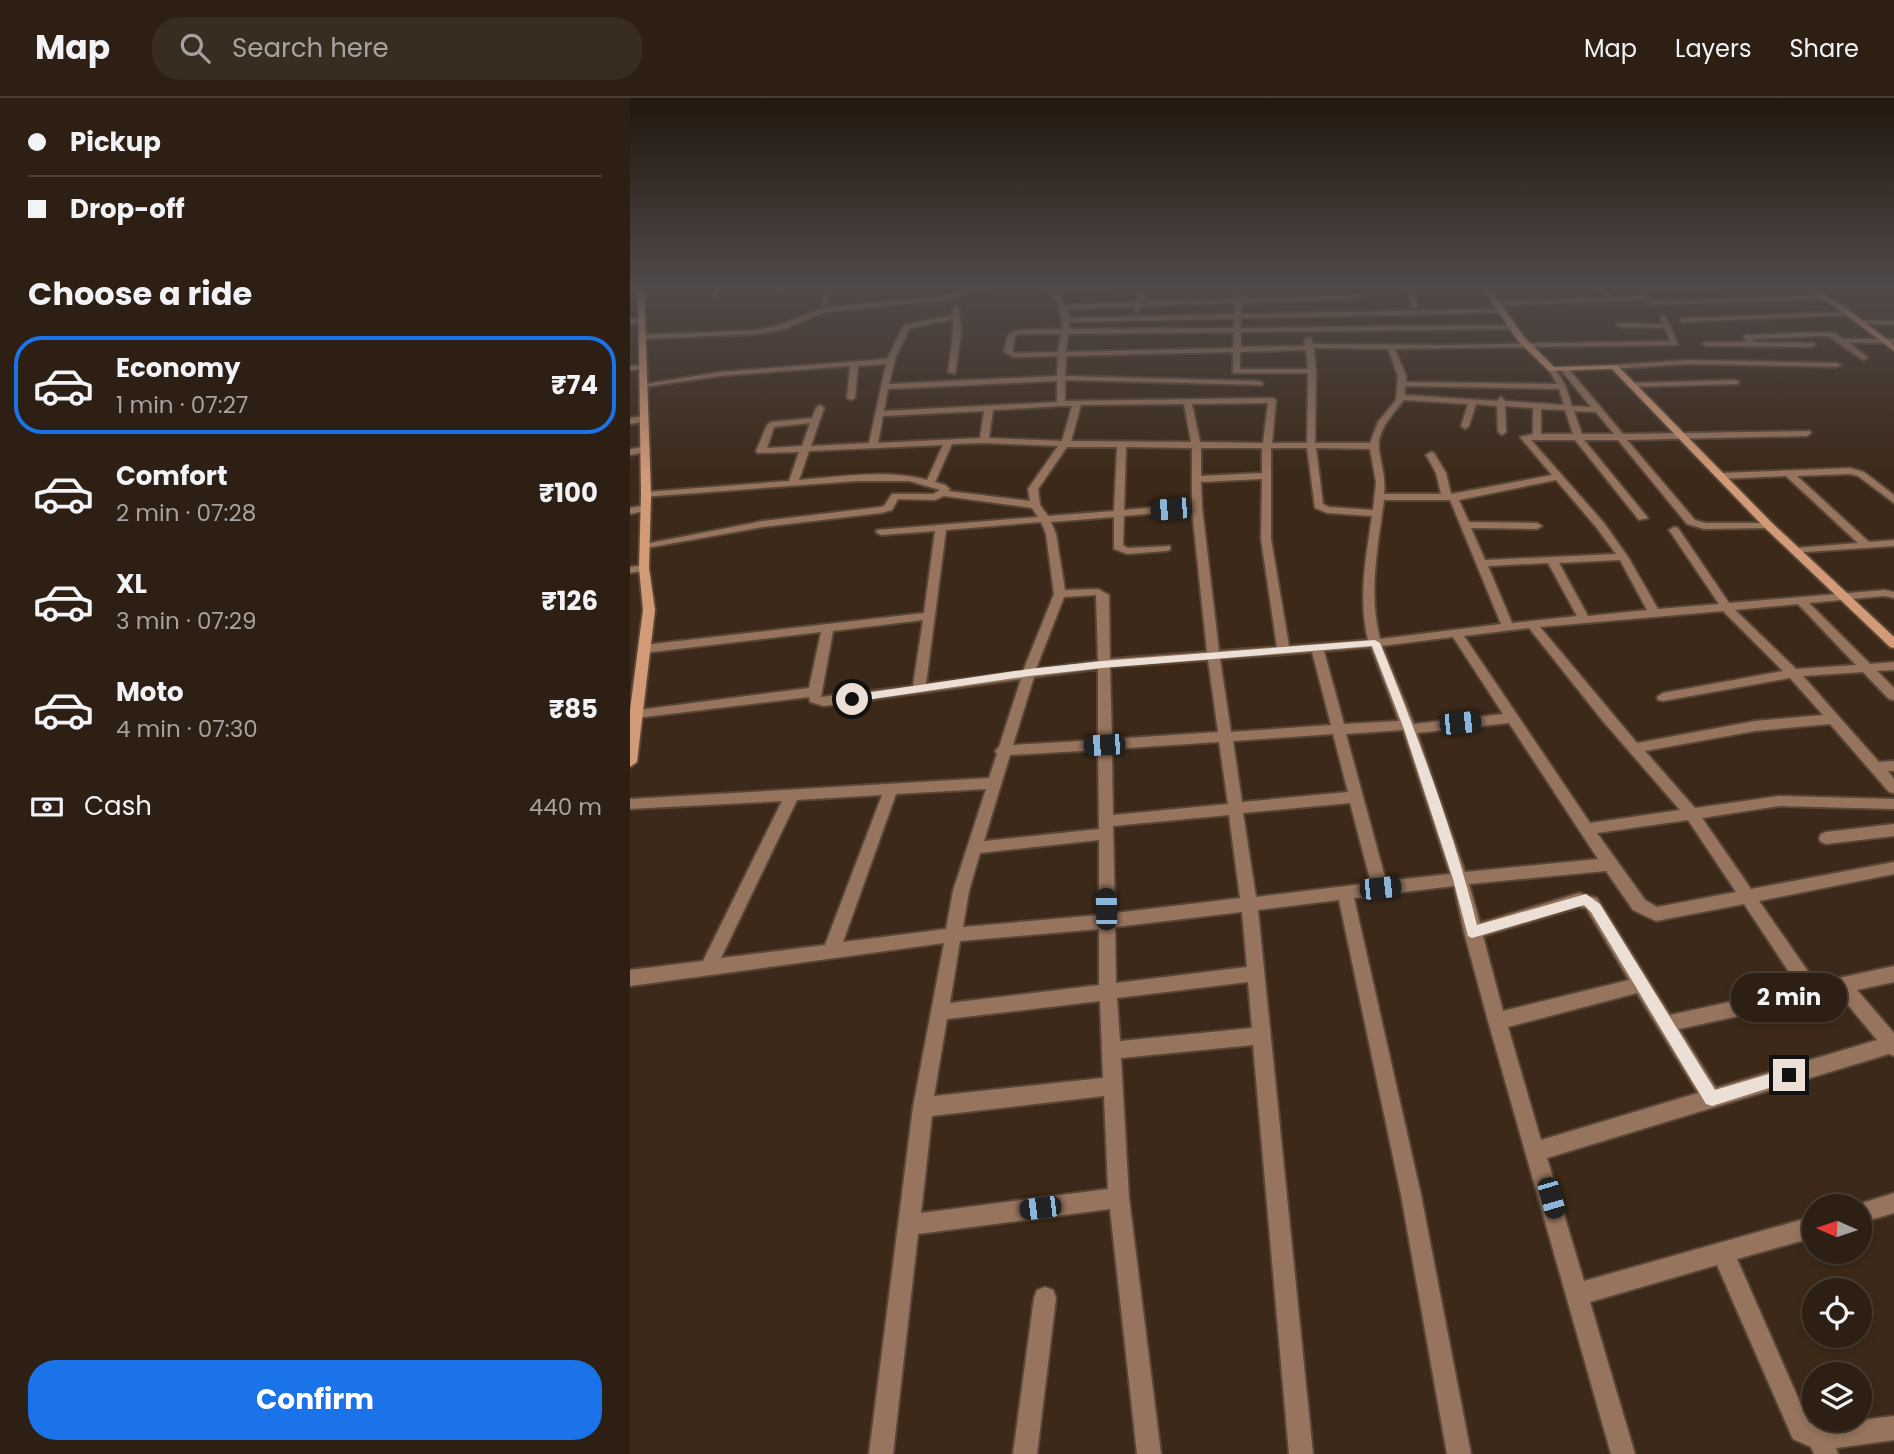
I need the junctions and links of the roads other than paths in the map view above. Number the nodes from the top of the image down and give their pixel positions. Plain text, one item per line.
1 (643, 349) edge
2 (894, 349) edge
3 (954, 349) edge
4 (1009, 349) edge
5 (1062, 349) edge
6 (1226, 349) edge
7 (1236, 349) edge
8 (1310, 349) edge
9 (1392, 349) edge
10 (1531, 349) edge
11 (1852, 349) edge
12 (1061, 354) junction
13 (1863, 358) dead end
14 (890, 361) junction
15 (854, 365) junction
16 (1838, 365) dead end
17 (643, 367) junction
18 (1614, 367) junction
19 (630, 368) edge
20 (1552, 369) junction
21 (1564, 369) junction
22 (952, 372) dead end
23 (1312, 372) junction
24 (1062, 378) junction
25 (1735, 382) dead end
26 (1259, 383) dead end
27 (1402, 384) junction
28 (644, 385) junction
29 (1632, 385) junction
30 (885, 387) junction
31 (1498, 387) junction
32 (1562, 387) junction
33 (852, 397) dead end
34 (1400, 397) junction
35 (1187, 400) junction
36 (1069, 403) junction
37 (1472, 403) junction
38 (1502, 406) junction
39 (820, 408) dead end
40 (989, 408) junction
41 (1537, 408) junction
42 (1569, 409) junction
43 (1598, 410) junction
44 (880, 414) junction
45 (645, 419) junction
46 (816, 420) junction
47 (630, 421) edge
48 (1465, 426) dead end
49 (1502, 432) dead end
50 (1807, 433) dead end
51 (1537, 436) junction
52 (1577, 436) junction
53 (1620, 437) junction
54 (1683, 437) junction
55 (984, 440) junction
56 (948, 442) junction
57 (1065, 444) junction
58 (1122, 444) junction
59 (1196, 444) junction
60 (873, 445) junction
61 (1267, 445) junction
62 (1311, 445) junction
63 (1374, 446) junction
64 (806, 449) junction
65 (645, 450) junction
66 (630, 452) edge
67 (1431, 455) dead end
68 (1787, 472) junction
69 (1267, 475) junction
70 (1720, 476) junction
71 (1557, 477) junction
72 (1195, 479) junction
73 (793, 482) junction
74 (930, 483) junction
75 (942, 493) junction
76 (646, 495) junction
77 (1450, 498) junction
78 (1894, 500) edge
79 (1035, 505) junction
80 (1379, 505) junction
81 (1197, 506) junction
82 (646, 508) junction
83 (630, 511) edge
84 (1119, 513) junction
85 (1643, 518) dead end
86 (1045, 519) junction
87 (1465, 525) junction
88 (1768, 525) junction
89 (1537, 526) dead end
90 (941, 528) junction
91 (1674, 530) dead end
92 (881, 532) dead end
93 (1894, 543) edge
94 (1866, 545) junction
95 (645, 547) junction
96 (1166, 548) dead end
97 (1795, 551) junction
98 (1623, 557) junction
99 (1552, 560) junction
100 (1481, 563) junction
101 (644, 568) junction
102 (630, 570) edge
103 (1060, 594) junction
104 (1894, 594) edge
105 (1843, 597) junction
106 (1801, 601) junction
107 (1727, 608) junction
108 (1655, 614) junction
109 (929, 616) junction
110 (1585, 620) junction
111 (1532, 624) junction
112 (1508, 626) junction
113 (828, 628) junction
114 (1456, 633) junction
115 (1375, 643) junction
116 (1894, 645) edge
117 (1317, 648) junction
118 (644, 649) junction
119 (1284, 651) junction
120 (1214, 657) junction
121 (1102, 664) junction
122 (1894, 666) edge
123 (1867, 668) junction
124 (1029, 672) junction
125 (1793, 673) junction
126 (635, 683) edge
127 (919, 690) junction
128 (815, 692) junction
129 (1894, 696) edge
130 (1663, 697) dead end
131 (636, 714) junction
132 (1511, 718) junction
133 (1833, 719) junction
134 (1408, 727) junction
135 (1338, 729) junction
136 (1225, 737) junction
137 (1104, 745) junction
138 (1635, 748) junction
139 (1002, 751) junction
140 (630, 762) edge
141 (1894, 766) edge
142 (1875, 767) junction
143 (993, 783) junction
144 (1894, 788) edge
145 (891, 789) junction
146 (792, 795) junction
147 (1356, 797) junction
148 (630, 804) edge
149 (1894, 804) edge
150 (1235, 808) junction
151 (1692, 814) junction
152 (1105, 828) junction
153 (1587, 829) junction
154 (1894, 830) edge
155 (1826, 838) dead end
156 (973, 848) junction
157 (1611, 864) junction
158 (1894, 868) edge
159 (1460, 879) junction
160 (1380, 888) junction
161 (1345, 892) junction
162 (1748, 897) junction
163 (1249, 904) junction
164 (1106, 921) junction
165 (1472, 932) junction
166 (953, 935) junction
167 (831, 952) junction
168 (708, 968) junction
169 (1255, 974) junction
170 (1894, 974) edge
171 (630, 978) edge
172 (1642, 984) junction
173 (1842, 985) junction
174 (1108, 991) junction
175 (1812, 992) junction
176 (942, 1012) junction
177 (1497, 1021) junction
178 (1666, 1024) junction
179 (1261, 1037) junction
180 (1893, 1045) edge
181 (1112, 1050) junction
182 (1114, 1086) junction
183 (1712, 1098) junction
184 (923, 1107) junction
185 (1537, 1151) junction
186 (1119, 1198) junction
187 (1894, 1203) edge
188 (1872, 1209) edge
189 (907, 1225) junction
190 (1802, 1230) edge
191 (1723, 1253) junction
192 (1578, 1294) junction
193 (1045, 1298) dead end
194 (1894, 1427) edge
195 (1823, 1445) edge
196 (881, 1454) edge
197 (1025, 1454) edge
198 (1149, 1454) edge
199 (1301, 1454) edge
200 (1459, 1454) edge
201 (1623, 1454) edge

1 - 17 street
2 - 14 street
3 - 22 street
4 - 12 street
5 - 12 street
6 - 12 street
7 - 23 street
8 - 23 street
9 - 27 street
10 - 20 street
11 - 13 street
12 - 24 street
14 - 15 street
14 - 30 street
15 - 28 street
15 - 33 street
16 - 18 street
17 - 19 street
17 - 28 street
18 - 21 street
18 - 29 street
20 - 21 street
20 - 32 street
21 - 43 street
23 - 62 street
24 - 26 street
24 - 30 street
24 - 36 street
25 - 29 street
27 - 31 street
27 - 34 street
28 - 45 street
29 - 54 street
30 - 44 street
31 - 32 street
31 - 38 street
32 - 42 street
34 - 37 street
34 - 63 street
35 - 36 street
35 - 59 street
35 - 61 street
36 - 40 street
36 - 57 street
37 - 38 street
37 - 48 street
38 - 41 street
38 - 49 street
39 - 46 street
40 - 44 street
40 - 55 street
41 - 42 street
41 - 51 street
42 - 43 street
42 - 52 street
43 - 53 street
44 - 60 street
45 - 47 street
45 - 65 street
46 - 64 street
46 - 64 street
50 - 54 street
51 - 52 street
51 - 71 street
52 - 53 street
52 - 85 street
53 - 54 street
53 - 88 street
54 - 70 street
55 - 56 street
55 - 57 street
56 - 60 street
56 - 74 street
57 - 58 street
57 - 79 street
58 - 59 street
58 - 84 street
59 - 61 street
59 - 72 street
60 - 64 street
61 - 62 street
61 - 69 street
62 - 63 street
62 - 80 street
63 - 80 street
64 - 73 street
65 - 66 street
65 - 76 street
67 - 77 street
68 - 70 street
68 - 78 street
68 - 94 street
69 - 72 street
69 - 119 street
70 - 88 street
71 - 77 street
71 - 98 street
72 - 81 street
73 - 74 street
73 - 76 street
74 - 75 street
75 - 79 street
75 - 95 street
76 - 82 street
77 - 80 street
77 - 87 street
79 - 86 street
80 - 115 street
81 - 84 street
81 - 120 street
82 - 83 street
82 - 95 street
84 - 86 street
84 - 96 street
86 - 90 street
86 - 103 street
87 - 89 street
87 - 100 street
88 - 97 street
90 - 92 street
90 - 109 street
91 - 107 street
93 - 94 street
94 - 97 street
95 - 101 street
97 - 105 street
98 - 99 street
98 - 108 street
99 - 100 street
99 - 110 street
100 - 112 street
101 - 102 street
101 - 118 street
103 - 121 street
103 - 124 street
104 - 105 street
105 - 106 street
105 - 116 street
106 - 107 street
106 - 123 street
107 - 108 street
107 - 125 street
108 - 110 street
109 - 113 street
109 - 127 street
110 - 111 street
111 - 112 street
111 - 138 street
112 - 114 street
113 - 118 street
113 - 128 street
114 - 115 street
114 - 132 street
115 - 117 street
115 - 134 street
117 - 119 street
117 - 135 street
118 - 126 street
119 - 120 street
120 - 121 street
120 - 136 street
121 - 124 street
121 - 137 street
122 - 123 street
123 - 125 street
123 - 129 street
124 - 127 street
124 - 139 street
125 - 130 street
125 - 133 street
126 - 131 street
127 - 128 street
128 - 131 street
131 - 140 street
132 - 134 street
132 - 153 street
133 - 138 street
133 - 142 street
134 - 135 street
134 - 159 street
135 - 136 street
135 - 147 street
136 - 137 street
136 - 150 street
137 - 139 street
137 - 152 street
138 - 151 street
139 - 143 street
141 - 142 street
142 - 144 street
143 - 145 street
143 - 156 street
145 - 146 street
145 - 167 street
146 - 148 street
146 - 168 street
147 - 150 street
147 - 160 street
149 - 151 street
150 - 152 street
150 - 163 street
151 - 153 street
151 - 162 street
152 - 156 street
152 - 164 street
153 - 157 street
154 - 155 street
156 - 166 street
157 - 159 street
157 - 162 street
158 - 162 street
159 - 160 street
159 - 165 street
160 - 161 street
161 - 163 street
161 - 200 street
162 - 175 street
163 - 164 street
163 - 169 street
164 - 166 street
164 - 174 street
165 - 172 street
165 - 177 street
166 - 167 street
166 - 176 street
167 - 168 street
168 - 171 street
169 - 174 street
169 - 179 street
170 - 173 street
172 - 177 street
172 - 178 street
173 - 175 street
173 - 180 street
174 - 176 street
174 - 181 street
175 - 178 street
176 - 184 street
177 - 185 street
178 - 183 street
179 - 181 street
179 - 199 street
180 - 183 street
181 - 182 street
182 - 184 street
182 - 186 street
183 - 185 street
184 - 189 street
185 - 192 street
186 - 189 street
186 - 198 street
187 - 188 street
189 - 196 street
190 - 191 street
191 - 192 street
191 - 195 street
192 - 201 street
193 - 197 street
194 - 195 street

